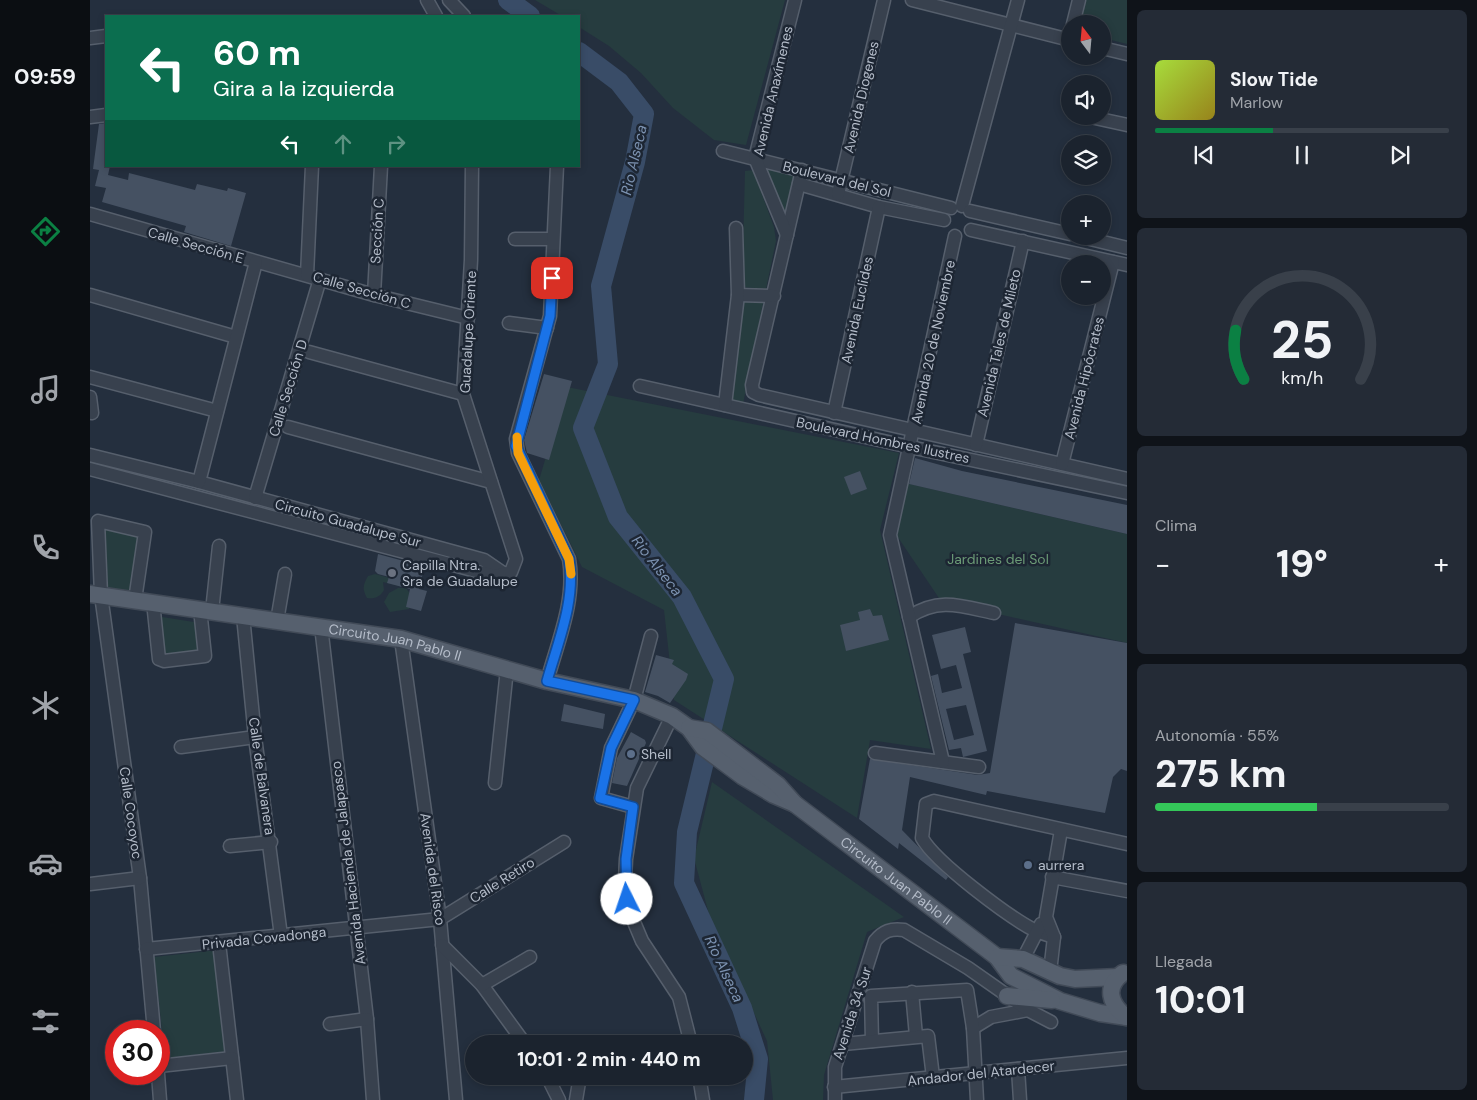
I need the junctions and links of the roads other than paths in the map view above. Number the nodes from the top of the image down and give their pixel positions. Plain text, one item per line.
1 (427, 0) edge
2 (449, 0) edge
3 (795, 0) edge
4 (884, 0) edge
5 (912, 0) edge
6 (1018, 0) edge
7 (1079, 0) edge
8 (435, 15) edge
9 (463, 15) edge
10 (1075, 15) edge
11 (1012, 25) junction
12 (105, 36) edge
13 (1061, 36) edge
14 (90, 38) edge
15 (1111, 50) edge
16 (1127, 54) edge
17 (105, 115) edge
18 (90, 117) edge
19 (1111, 121) edge
20 (1127, 125) edge
21 (723, 151) dead end
22 (755, 158) junction
23 (312, 167) edge
24 (381, 167) edge
25 (472, 167) edge
26 (557, 167) edge
27 (802, 170) junction
28 (842, 179) junction
29 (799, 184) junction
30 (838, 194) junction
31 (879, 207) junction
32 (961, 209) junction
33 (90, 214) edge
34 (944, 220) junction
35 (736, 228) dead end
36 (971, 230) junction
37 (1061, 233) edge
38 (787, 235) junction
39 (955, 236) junction
40 (553, 239) junction
41 (515, 240) dead end
42 (1023, 242) junction
43 (1111, 244) edge
44 (1061, 245) edge
45 (1127, 248) edge
46 (1059, 250) junction
47 (256, 262) junction
48 (1113, 262) junction
49 (1127, 265) edge
50 (307, 275) junction
51 (320, 279) junction
52 (738, 294) junction
53 (90, 295) edge
54 (374, 295) junction
55 (774, 296) junction
56 (468, 318) junction
57 (509, 323) dead end
58 (548, 328) junction
59 (236, 337) junction
60 (309, 352) dead end
61 (90, 377) edge
62 (640, 386) dead end
63 (463, 394) junction
64 (90, 397) edge
65 (725, 405) junction
66 (217, 411) junction
67 (92, 413) dead end
68 (834, 413) junction
69 (288, 427) dead end
70 (914, 431) junction
71 (976, 445) junction
72 (910, 447) junction
73 (90, 455) edge
74 (1062, 464) junction
75 (90, 469) edge
76 (162, 473) junction
77 (1127, 479) edge
78 (199, 482) junction
79 (490, 482) junction
80 (158, 487) junction
81 (1127, 492) edge
82 (255, 498) junction
83 (333, 519) junction
84 (330, 533) junction
85 (219, 546) dead end
86 (285, 574) dead end
87 (506, 575) junction
88 (96, 595) edge
89 (135, 600) junction
90 (152, 602) junction
91 (206, 610) junction
92 (994, 613) dead end
93 (243, 616) junction
94 (909, 617) junction
95 (277, 621) junction
96 (321, 626) junction
97 (651, 636) dead end
98 (401, 639) junction
99 (507, 669) junction
100 (547, 681) junction
101 (634, 700) junction
102 (672, 716) junction
103 (690, 728) junction
104 (255, 737) junction
105 (182, 747) dead end
106 (875, 753) dead end
107 (944, 762) junction
108 (979, 767) dead end
109 (745, 769) junction
110 (495, 783) dead end
111 (633, 807) junction
112 (1061, 830) junction
113 (270, 842) junction
114 (564, 842) dead end
115 (1127, 844) edge
116 (230, 846) dead end
117 (1052, 877) junction
118 (140, 878) junction
119 (90, 884) edge
120 (1127, 891) edge
121 (1046, 917) junction
122 (440, 919) junction
123 (356, 928) junction
124 (1036, 930) junction
125 (282, 936) junction
126 (1054, 936) junction
127 (219, 943) junction
128 (442, 945) junction
129 (146, 948) junction
130 (530, 957) dead end
131 (997, 957) junction
132 (1023, 959) junction
133 (1124, 971) edge
134 (1050, 972) junction
135 (482, 985) junction
136 (912, 992) junction
137 (1007, 996) junction
138 (1060, 1001) junction
139 (1028, 1010) junction
140 (1126, 1017) edge
141 (367, 1019) junction
142 (153, 1020) edge
143 (1051, 1022) dead end
144 (330, 1024) dead end
145 (973, 1028) junction
146 (518, 1035) edge
147 (689, 1035) edge
148 (922, 1036) junction
149 (872, 1041) junction
150 (844, 1044) junction
151 (232, 1058) junction
152 (1127, 1058) edge
153 (170, 1065) edge
154 (1018, 1069) junction
155 (975, 1073) junction
156 (933, 1077) junction
157 (159, 1085) edge
158 (551, 1085) edge
159 (578, 1085) edge
160 (700, 1085) edge
161 (835, 1094) edge
162 (160, 1100) edge
163 (237, 1100) edge
164 (373, 1100) edge
165 (456, 1100) edge
166 (559, 1100) edge
167 (576, 1100) edge
168 (703, 1100) edge
169 (977, 1100) edge
170 (1020, 1100) edge

1 - 8 street
2 - 9 street
3 - 22 street, Avenida Anaxímenes
4 - 28 street, Avenida Diogenes
5 - 11 street
6 - 11 street
7 - 10 street
11 - 13 street
11 - 32 street
12 - 14 street
15 - 16 street
17 - 18 street
19 - 20 street
21 - 22 street, Boulevard del Sol
22 - 27 street, Boulevard del Sol
22 - 38 street, Avenida Anaxímenes
23 - 50 street
24 - 54 street, Sección C
25 - 56 street, Guadalupe Oriente
26 - 40 street
27 - 28 street, Boulevard del Sol
27 - 29 street
28 - 30 street, Avenida Diogenes
28 - 32 street, Boulevard del Sol
29 - 30 street, Boulevard del Sol
29 - 38 street
30 - 31 street, Boulevard del Sol
31 - 34 street, Boulevard del Sol
31 - 68 street, Avenida Euclides
32 - 34 street
32 - 36 street
32 - 37 street, Boulevard del Sol
33 - 47 street, Calle Sección E
34 - 39 street
35 - 52 street
36 - 39 street
36 - 42 street
38 - 55 street
39 - 70 street, Avenida 20 de Noviembre
40 - 41 street
40 - 58 street
42 - 46 street
42 - 71 street, Avenida Tales de Mileto
43 - 45 street
44 - 46 street
46 - 48 street
47 - 50 street, Calle Sección C
47 - 59 street, Calle Sección E
48 - 49 street
48 - 74 street, Avenida Hipócrates
50 - 51 street, Calle Sección C
51 - 54 street, Calle Sección C
51 - 82 street, Calle Sección D
52 - 55 street
52 - 65 street
53 - 59 street
54 - 56 street, Calle Sección C
55 - 68 street, Boulevard Hombres Ilustres
56 - 63 street, Guadalupe Oriente
57 - 58 street
58 - 100 street
59 - 66 street, Calle Sección E
60 - 63 street, Calle Sección D
61 - 66 street
62 - 65 street, Boulevard Hombres Ilustres
63 - 79 street, Guadalupe Oriente
64 - 67 street
65 - 72 street, Boulevard Hombres Ilustres
66 - 78 street, Calle Sección E
68 - 70 street, Boulevard Hombres Ilustres
69 - 79 street, Calle Sección D
70 - 71 street, Boulevard Hombres Ilustres
70 - 72 street, Avenida 20 de Noviembre
71 - 74 street, Boulevard Hombres Ilustres
72 - 81 street, Boulevard Hombres Ilustres
72 - 94 street, Avenida 20 de Noviembre
73 - 76 street, Circuito Guadalupe Sur
74 - 77 street, Boulevard Hombres Ilustres
75 - 80 street, Circuito Guadalupe Sur
76 - 78 street, Circuito Guadalupe Sur
76 - 80 street
78 - 82 street, Circuito Guadalupe Sur
79 - 87 street, Guadalupe Oriente
80 - 84 street, Circuito Guadalupe Sur
82 - 83 street, Circuito Guadalupe Sur
83 - 84 street
83 - 87 street, Circuito Guadalupe Sur
84 - 87 street, Circuito Guadalupe Sur
85 - 91 street
86 - 95 street
88 - 89 main road, Circuito Juan Pablo II
88 - 89 street, Calle Cocoyoc
88 - 118 street, Calle Cocoyoc
89 - 90 main road, Circuito Juan Pablo II
90 - 91 main road, Circuito Juan Pablo II
90 - 91 street
91 - 93 main road, Circuito Juan Pablo II
92 - 94 street
93 - 95 main road, Circuito Juan Pablo II
93 - 104 street, Calle de Balvanera
94 - 107 street, Avenida 20 de Noviembre
95 - 96 main road, Circuito Juan Pablo II
96 - 98 main road, Circuito Juan Pablo II
96 - 123 street, Avenida Hacienda de Jalapasco
97 - 101 street
98 - 99 main road, Circuito Juan Pablo II
98 - 122 street, Avenida del Risco
99 - 100 main road, Circuito Juan Pablo II
99 - 110 street
100 - 101 main road, Circuito Juan Pablo II
101 - 102 main road, Circuito Juan Pablo II
101 - 111 street
102 - 103 main road, Circuito Juan Pablo II
102 - 111 street
103 - 109 main road, Circuito Juan Pablo II
103 - 109 main road, Circuito Juan Pablo II
104 - 105 street
104 - 113 street, Calle de Balvanera
106 - 107 street
107 - 108 street
109 - 131 main road, Circuito Juan Pablo II
111 - 147 street
112 - 115 street
112 - 117 street
112 - 124 street
113 - 116 street
113 - 125 street, Calle de Balvanera
114 - 122 street, Calle Retiro
117 - 120 street
117 - 121 street
118 - 119 street
118 - 129 street, Calle Cocoyoc
121 - 124 street
121 - 126 street
122 - 123 street, Privada Covadonga
122 - 128 street, Avenida del Risco
123 - 125 street, Privada Covadonga
123 - 141 street, Avenida Hacienda de Jalapasco
124 - 126 street
124 - 132 street
125 - 127 street, Privada Covadonga
126 - 134 street
127 - 129 street, Privada Covadonga
127 - 151 street
128 - 135 street
128 - 165 street, Avenida del Risco
129 - 142 street, Calle Cocoyoc
130 - 135 street
131 - 132 main road
131 - 138 main road, Circuito Juan Pablo II
132 - 134 main road
133 - 134 main road
133 - 140 main road
135 - 146 street
136 - 145 street
136 - 148 street
136 - 149 street
137 - 138 main road
137 - 139 street
137 - 150 street, Avenida 34 Sur
138 - 140 main road, Circuito Juan Pablo II
139 - 143 street
139 - 145 street
141 - 144 street
141 - 164 street, Avenida Hacienda de Jalapasco
145 - 155 street
148 - 149 street
148 - 156 street
149 - 150 street
150 - 161 street, Avenida 34 Sur
151 - 153 street
151 - 163 street
152 - 154 street, Andador del Atardecer
154 - 155 street, Andador del Atardecer
154 - 170 street
155 - 156 street, Andador del Atardecer
155 - 169 street
156 - 161 street, Andador del Atardecer
157 - 162 street
158 - 166 street
159 - 167 street
160 - 168 street

